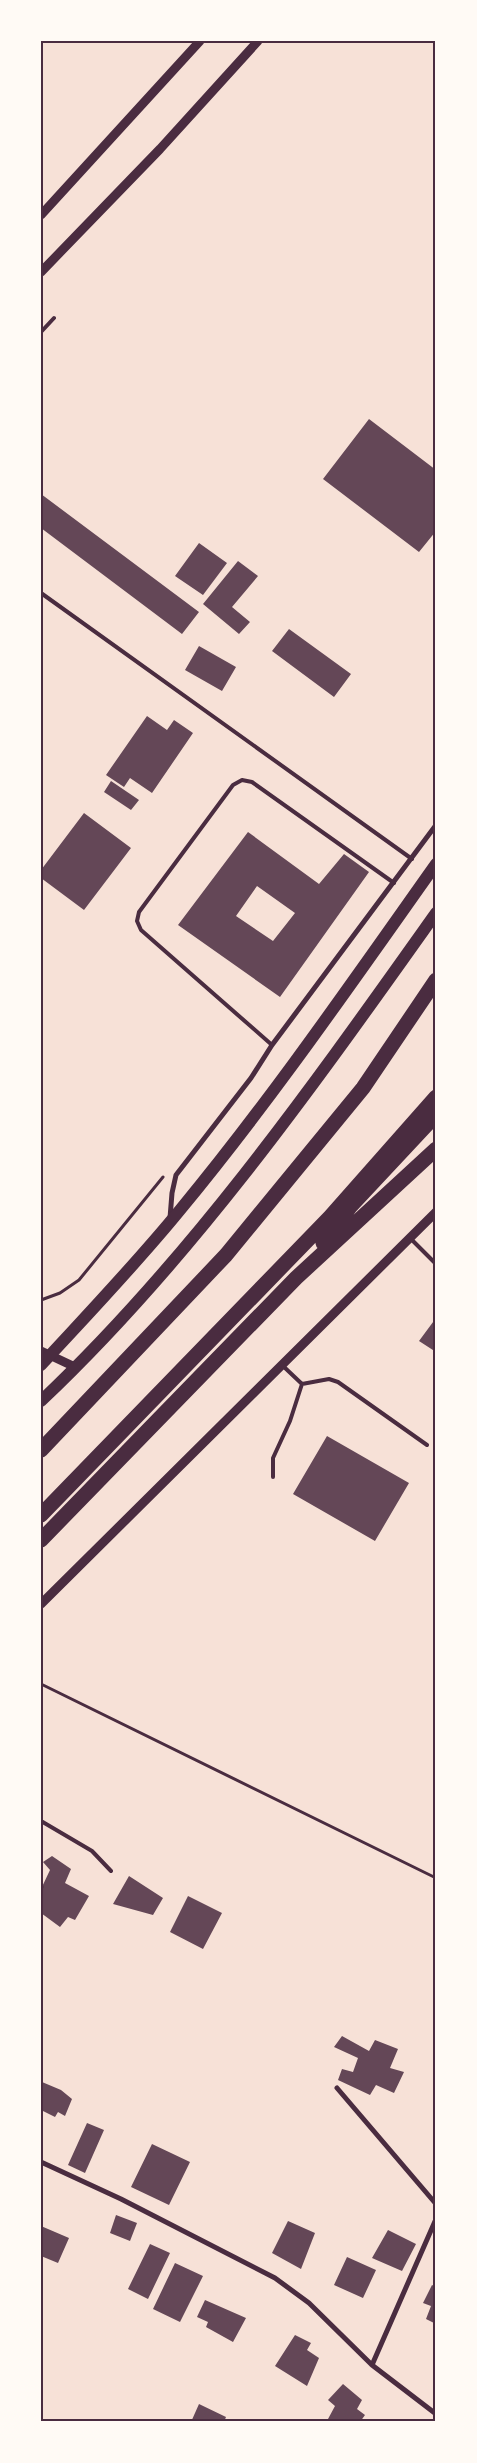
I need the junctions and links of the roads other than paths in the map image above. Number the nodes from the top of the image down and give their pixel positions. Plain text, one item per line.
1 (200, 41) edge
2 (258, 41) edge
3 (41, 215) edge
4 (41, 272) edge
5 (54, 318) dead end
6 (41, 332) edge
7 (41, 593) edge
8 (436, 825) edge
9 (412, 859) junction
10 (436, 864) edge
11 (394, 883) junction
12 (436, 913) edge
13 (436, 980) edge
14 (272, 1045) junction
15 (436, 1097) edge
16 (436, 1115) edge
17 (436, 1149) edge
18 (436, 1212) edge
19 (170, 1222) junction
20 (410, 1238) junction
21 (436, 1264) edge
22 (296, 1278) junction
23 (46, 1354) edge
24 (281, 1364) junction
25 (41, 1366) edge
26 (75, 1367) junction
27 (302, 1384) junction
28 (41, 1401) edge
29 (427, 1446) dead end
30 (41, 1450) edge
31 (274, 1477) dead end
32 (41, 1515) edge
33 (41, 1540) edge
34 (41, 1604) edge
35 (41, 1821) edge
36 (112, 1871) dead end
37 (337, 2088) dead end
38 (41, 2162) edge
39 (436, 2204) edge
40 (436, 2219) edge
41 (372, 2365) junction
42 (436, 2414) edge

1 - 3 street
2 - 4 street
5 - 6 lane
7 - 9 lane
8 - 9 street
9 - 11 street
10 - 19 main road
11 - 14 street
11 - 14 lane
12 - 26 main road
13 - 30 highway
14 - 19 street
15 - 32 highway
16 - 22 highway
17 - 22 highway
18 - 20 street
19 - 23 main road
20 - 21 lane
20 - 24 street
22 - 33 highway
23 - 25 main road
23 - 26 street
24 - 27 lane
24 - 34 street
26 - 28 main road
27 - 29 lane
27 - 31 lane
35 - 36 lane
37 - 39 street
38 - 41 street
40 - 41 street
41 - 42 street

